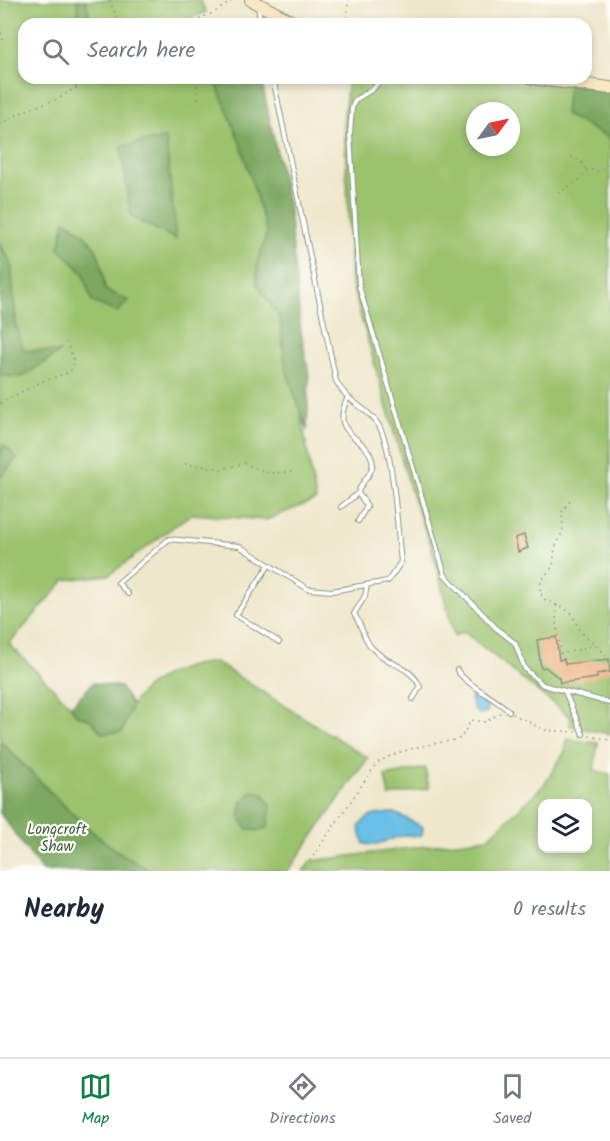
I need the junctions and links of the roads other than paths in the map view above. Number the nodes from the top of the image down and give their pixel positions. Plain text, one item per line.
1 (254, 2) edge
2 (259, 18) edge
3 (285, 18) edge
4 (274, 84) edge
5 (377, 84) edge
6 (579, 84) edge
7 (610, 88) edge
8 (347, 399) junction
9 (358, 493) junction
10 (341, 507) dead end
11 (358, 521) dead end
12 (269, 565) junction
13 (367, 585) junction
14 (128, 594) dead end
15 (279, 642) dead end
16 (457, 670) dead end
17 (565, 692) junction
18 (413, 699) dead end
19 (610, 703) edge
20 (509, 711) road end
21 (583, 734) road end

1 - 2 lane
1 - 3 main road
4 - 8 lane
5 - 17 lane
6 - 7 main road
8 - 9 lane
8 - 13 lane
9 - 10 lane
9 - 11 lane
12 - 13 lane
12 - 14 lane
12 - 15 lane
13 - 18 lane
16 - 20 lane
17 - 19 lane
17 - 21 lane

